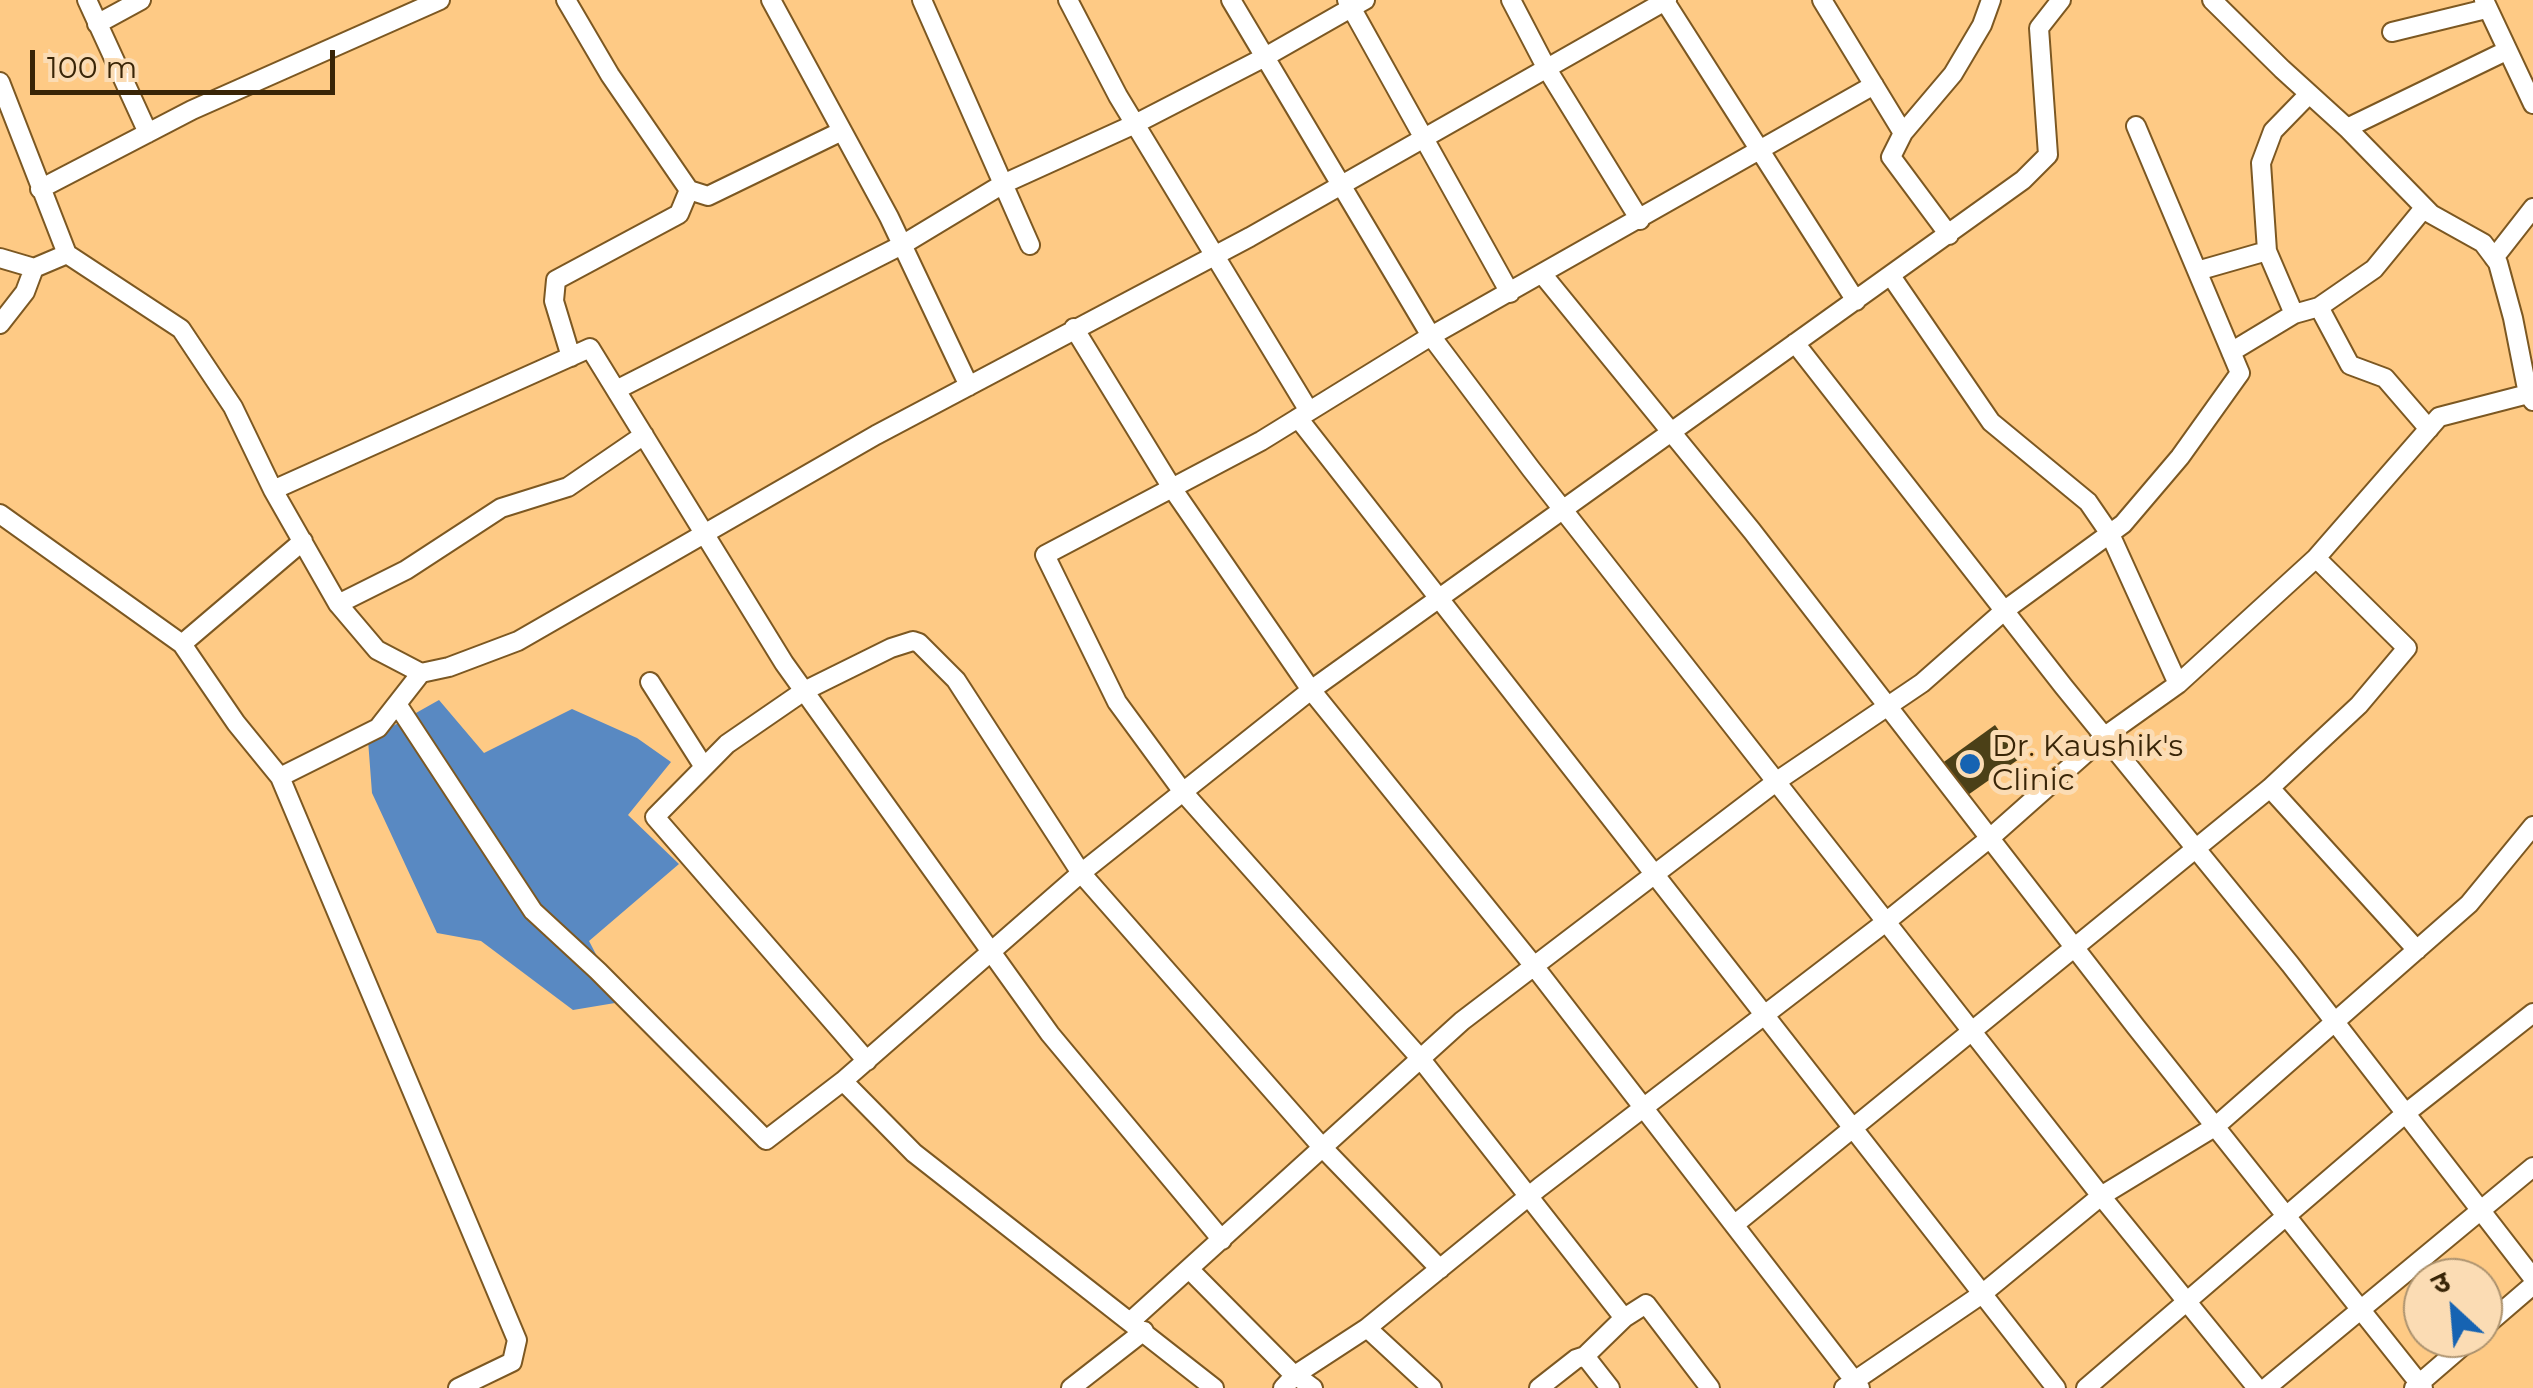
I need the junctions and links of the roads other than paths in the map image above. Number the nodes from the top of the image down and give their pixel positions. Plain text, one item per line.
1 (87, 0) edge
2 (141, 0) edge
3 (440, 0) edge
4 (566, 0) edge
5 (771, 0) edge
6 (922, 0) edge
7 (1068, 0) edge
8 (1231, 0) edge
9 (1511, 0) edge
10 (1665, 0) edge
11 (1822, 0) edge
12 (1991, 0) edge
13 (2061, 0) edge
14 (2212, 0) edge
15 (1355, 2) edge
16 (2485, 4) edge
17 (97, 24) junction
18 (2392, 32) dead end
19 (2506, 51) junction
20 (1265, 57) junction
21 (1547, 68) junction
22 (0, 82) edge
23 (1874, 85) junction
24 (2310, 94) junction
25 (2533, 104) edge
26 (1134, 124) junction
27 (2136, 126) dead end
28 (2348, 128) junction
29 (842, 131) junction
30 (148, 132) junction
31 (1903, 133) junction
32 (1425, 139) junction
33 (1758, 152) junction
34 (1003, 184) junction
35 (1340, 184) junction
36 (40, 189) junction
37 (689, 190) junction
38 (2424, 208) junction
39 (2533, 208) edge
40 (1640, 220) junction
41 (1949, 234) junction
42 (902, 245) junction
43 (1030, 246) dead end
44 (2267, 251) junction
45 (67, 254) junction
46 (1214, 255) junction
47 (0, 258) edge
48 (2494, 258) junction
49 (34, 268) junction
50 (2197, 271) junction
51 (1543, 275) junction
52 (1892, 276) junction
53 (1510, 293) junction
54 (1856, 301) junction
55 (2319, 307) junction
56 (2294, 314) junction
57 (0, 324) edge
58 (1074, 328) junction
59 (1432, 336) junction
60 (1795, 343) junction
61 (2231, 352) junction
62 (571, 357) junction
63 (969, 386) junction
64 (616, 390) junction
65 (2530, 397) edge
66 (1304, 414) junction
67 (2428, 428) junction
68 (1670, 433) junction
69 (644, 436) junction
70 (1172, 488) junction
71 (274, 490) junction
72 (1563, 510) junction
73 (0, 514) edge
74 (704, 534) junction
75 (2110, 534) junction
76 (302, 541) junction
77 (2316, 558) junction
78 (1440, 598) junction
79 (338, 604) junction
80 (2004, 610) junction
81 (182, 644) junction
82 (421, 673) junction
83 (650, 682) dead end
84 (2178, 684) junction
85 (1311, 690) junction
86 (804, 691) junction
87 (397, 704) junction
88 (1888, 706) junction
89 (2105, 736) junction
90 (704, 767) junction
91 (280, 778) junction
92 (1777, 781) junction
93 (2270, 788) junction
94 (1183, 792) junction
95 (2533, 826) edge
96 (1990, 838) junction
97 (2196, 847) junction
98 (1653, 872) junction
99 (1081, 873) junction
100 (1887, 921) junction
101 (2073, 946) junction
102 (2417, 950) junction
103 (990, 952) junction
104 (1534, 966) junction
105 (2533, 1013) edge
106 (1764, 1016) junction
107 (2336, 1022) junction
108 (1972, 1030) junction
109 (1420, 1058) junction
110 (867, 1060) junction
111 (843, 1081) junction
112 (1643, 1107) junction
113 (2406, 1113) junction
114 (2216, 1126) junction
115 (1854, 1130) junction
116 (1322, 1147) junction
117 (2533, 1167) edge
118 (1530, 1196) junction
119 (2101, 1196) junction
120 (2479, 1208) junction
121 (2286, 1214) junction
122 (1734, 1225) junction
123 (1222, 1240) junction
124 (1440, 1269) junction
125 (1190, 1270) junction
126 (2533, 1282) edge
127 (1982, 1294) junction
128 (2188, 1302) junction
129 (2360, 1307) junction
130 (2503, 1310) edge
131 (1624, 1318) junction
132 (1137, 1326) junction
133 (1367, 1328) junction
134 (1585, 1356) junction
135 (2450, 1358) edge
136 (1289, 1381) edge
137 (1853, 1386) edge
138 (2419, 1387) edge
139 (458, 1388) edge
140 (1071, 1388) edge
141 (1214, 1388) edge
142 (1312, 1388) edge
143 (1432, 1388) edge
144 (1539, 1388) edge
145 (1610, 1388) edge
146 (1710, 1388) edge
147 (2056, 1388) edge
148 (2086, 1388) edge
149 (2258, 1388) edge
150 (2266, 1388) edge

1 - 17 street
2 - 17 street
3 - 30 street
4 - 37 street
5 - 29 street
6 - 34 street
7 - 26 street
8 - 20 street
9 - 21 street
10 - 21 street
10 - 33 street
11 - 23 street
12 - 31 street
13 - 41 street
14 - 24 street
15 - 20 street
15 - 32 street
16 - 18 street
16 - 19 street
17 - 30 street
19 - 25 street
19 - 28 street
20 - 26 street
20 - 35 street
21 - 32 street
21 - 40 street
22 - 36 street
23 - 31 street
23 - 33 street
24 - 28 street
24 - 44 street
26 - 34 street
26 - 46 street
27 - 50 street
28 - 38 street
29 - 37 street
29 - 42 street
30 - 36 street
31 - 41 street
32 - 35 street
32 - 53 street
33 - 40 street
33 - 54 street
34 - 42 street
34 - 43 street
35 - 46 street
35 - 59 street
36 - 45 street
37 - 62 street
38 - 48 street
38 - 55 street
39 - 48 street
40 - 51 street
41 - 52 street
42 - 63 street
42 - 64 street
44 - 50 street
44 - 56 street
45 - 49 street
45 - 71 street
46 - 58 street
46 - 66 street
47 - 49 street
48 - 65 street
49 - 57 street
50 - 61 street
51 - 53 street
51 - 68 street
52 - 54 street
52 - 75 street
53 - 59 street
54 - 60 street
55 - 56 street
55 - 67 street
56 - 61 street
58 - 63 street
58 - 70 street
59 - 66 street
59 - 72 street
60 - 68 street
60 - 80 street
61 - 75 street
62 - 64 street
62 - 71 street
63 - 74 street
64 - 69 street
65 - 67 street
66 - 70 street
66 - 78 street
67 - 77 street
68 - 72 street
68 - 88 street
69 - 74 street
69 - 79 street
70 - 85 street
70 - 94 street
71 - 76 street
72 - 78 street
72 - 92 street
73 - 81 street
74 - 82 street
74 - 86 street
75 - 80 street
75 - 84 street
76 - 79 street
76 - 81 street
77 - 84 street
77 - 93 street
78 - 85 street
78 - 98 street
79 - 82 street
80 - 88 street
80 - 89 street
81 - 91 street
82 - 87 street
83 - 90 street
84 - 89 street
85 - 94 street
85 - 104 street
86 - 90 street
86 - 99 street
86 - 103 street
87 - 91 street
87 - 111 street
88 - 92 street
88 - 96 street
89 - 96 street
89 - 97 street
90 - 110 street
91 - 139 street
92 - 98 street
92 - 100 street
93 - 97 street
93 - 102 street
94 - 99 street
94 - 109 street
95 - 102 street
96 - 100 street
96 - 101 street
97 - 101 street
97 - 107 street
98 - 104 street
98 - 106 street
99 - 103 street
99 - 116 street
100 - 106 street
100 - 108 street
101 - 108 street
101 - 114 street
102 - 107 street
103 - 110 street
103 - 123 street
104 - 109 street
104 - 112 street
105 - 113 street
106 - 112 street
106 - 115 street
107 - 113 street
107 - 114 street
108 - 115 street
108 - 119 street
109 - 116 street
109 - 118 street
110 - 111 street
111 - 132 street
112 - 118 street
112 - 122 street
113 - 120 street
113 - 121 street
114 - 119 street
114 - 121 street
115 - 122 street
115 - 127 street
116 - 123 street
116 - 124 street
117 - 120 street
118 - 124 street
118 - 131 street
119 - 127 street
119 - 128 street
120 - 126 street
120 - 129 street
121 - 128 street
121 - 129 street
122 - 137 street
123 - 125 street
124 - 133 street
125 - 132 street
125 - 136 street
126 - 130 street
127 - 137 street
127 - 147 street
128 - 148 street
128 - 149 street
129 - 138 street
129 - 150 street
131 - 134 street
131 - 146 street
132 - 140 street
132 - 141 street
133 - 136 street
133 - 143 street
134 - 144 street
134 - 145 street
135 - 138 street
136 - 142 street

